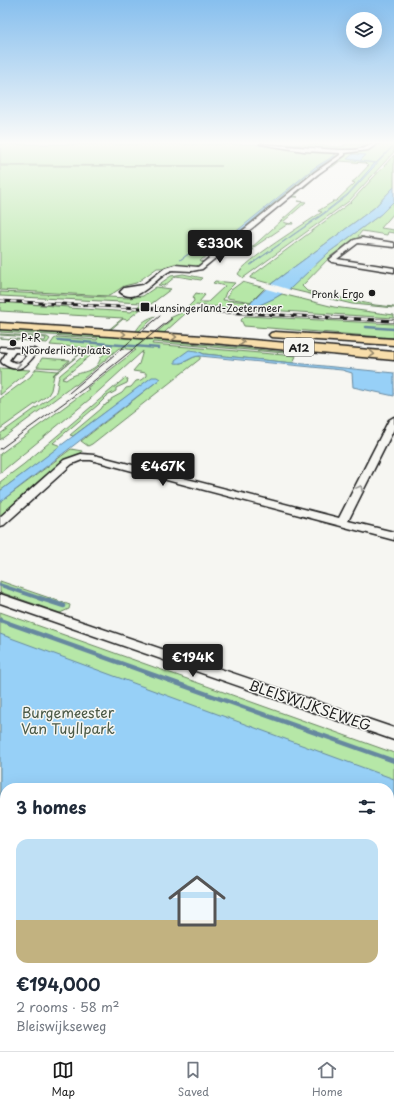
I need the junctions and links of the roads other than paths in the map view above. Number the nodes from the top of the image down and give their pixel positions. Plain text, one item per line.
1 (293, 193) edge
2 (394, 245) edge
3 (394, 270) edge
4 (144, 287) dead end
5 (0, 317) edge
6 (0, 326) edge
7 (246, 333) junction
8 (394, 342) edge
9 (394, 345) edge
10 (0, 349) edge
11 (12, 350) junction
12 (394, 356) edge
13 (394, 420) edge
14 (342, 522) junction
15 (0, 523) edge
16 (394, 536) edge
17 (0, 598) edge
18 (394, 734) edge

1 - 4 street
2 - 3 street
5 - 7 highway, A12
6 -> 12 highway, A12
7 - 8 highway, A12
7 - 9 highway, A12
10 - 11 street
11 -> 11 street
14 -> 13 street
14 - 15 street
14 - 16 street
17 - 18 street, BLEISWIJKSEWEG

